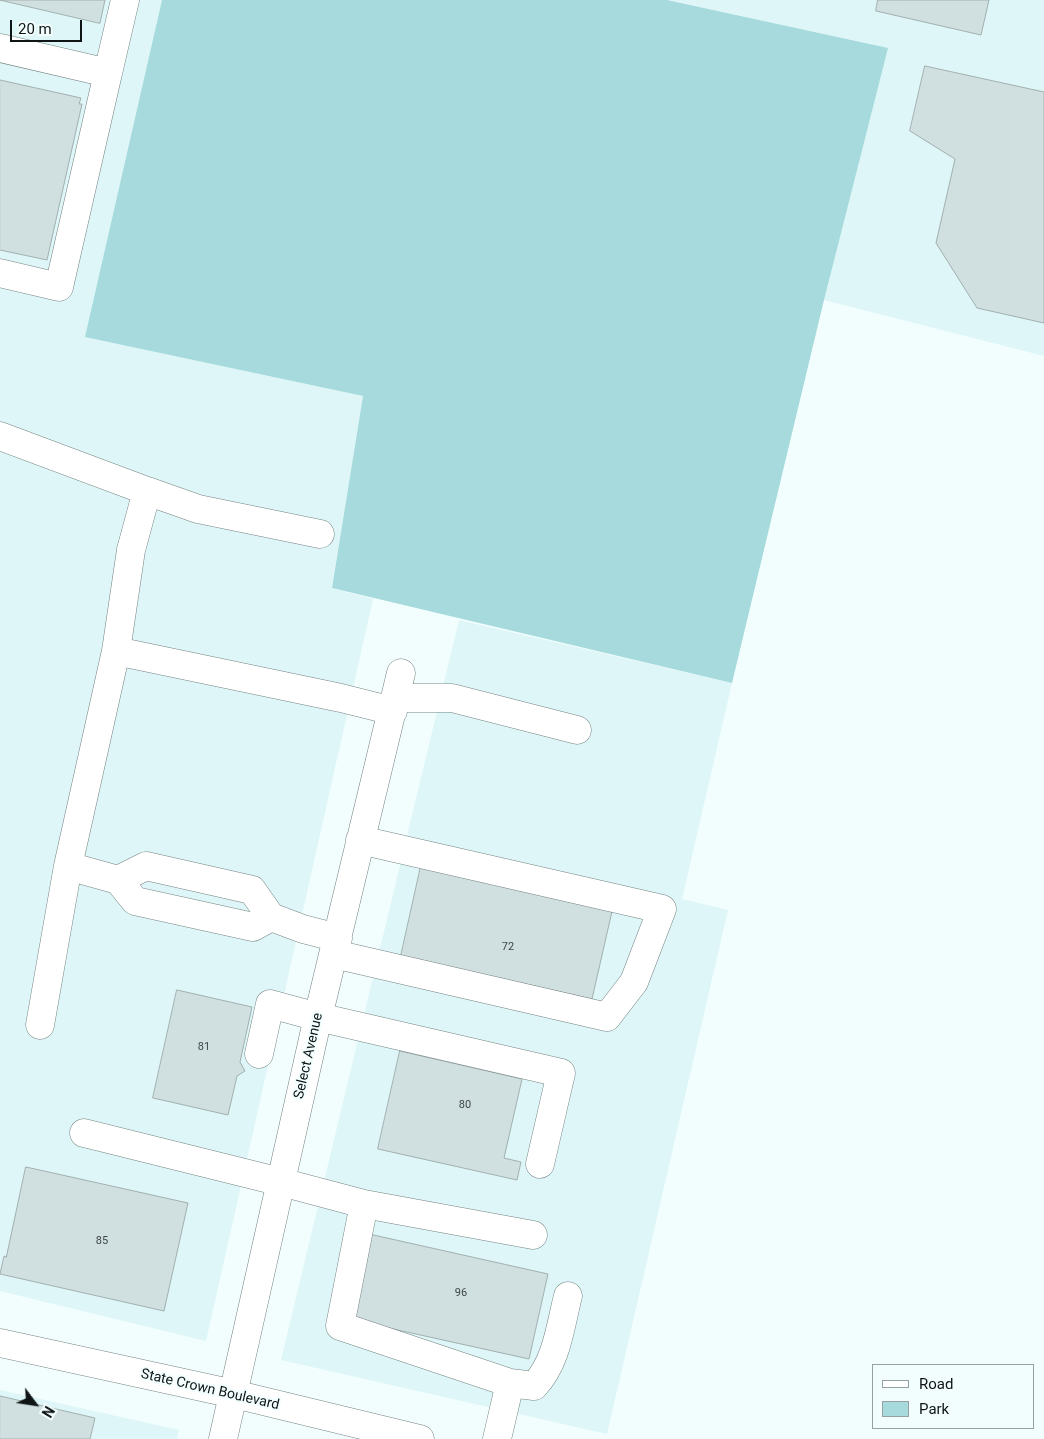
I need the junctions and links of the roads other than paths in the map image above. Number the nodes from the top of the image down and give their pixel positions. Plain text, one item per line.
1 (125, 0) edge
2 (0, 48) edge
3 (108, 73) junction
4 (0, 273) edge
5 (0, 436) edge
6 (147, 491) junction
7 (320, 534) dead end
8 (116, 651) junction
9 (396, 694) junction
10 (577, 730) dead end
11 (360, 840) junction
12 (68, 866) junction
13 (118, 880) junction
14 (271, 917) junction
15 (336, 946) junction
16 (318, 1018) junction
17 (40, 1025) dead end
18 (259, 1054) dead end
19 (84, 1133) dead end
20 (540, 1164) dead end
21 (282, 1182) junction
22 (364, 1204) junction
23 (533, 1235) dead end
24 (568, 1296) dead end
25 (0, 1343) edge
26 (510, 1383) junction
27 (234, 1394) junction
28 (223, 1439) edge
29 (420, 1439) edge
30 (497, 1439) edge

1 - 3 street
2 - 3 street
3 - 4 street
5 - 6 street
6 - 7 street
6 - 8 street
8 - 9 street
8 - 12 street
9 - 10 street
9 - 11 street, Select Avenue
11 - 15 street, Select Avenue
11 - 15 street
12 - 13 street
12 - 17 street
13 - 14 street
13 - 14 street
14 - 15 street
15 - 16 street, Select Avenue
16 - 18 street
16 - 20 street
16 - 21 street, Select Avenue
19 - 21 street
21 - 22 street
21 - 27 street, Select Avenue
22 - 23 street
22 - 26 street
24 - 26 street
25 - 27 street, State Crown Boulevard
26 - 30 street
27 - 28 street, Select Avenue
27 - 29 street, State Crown Boulevard

